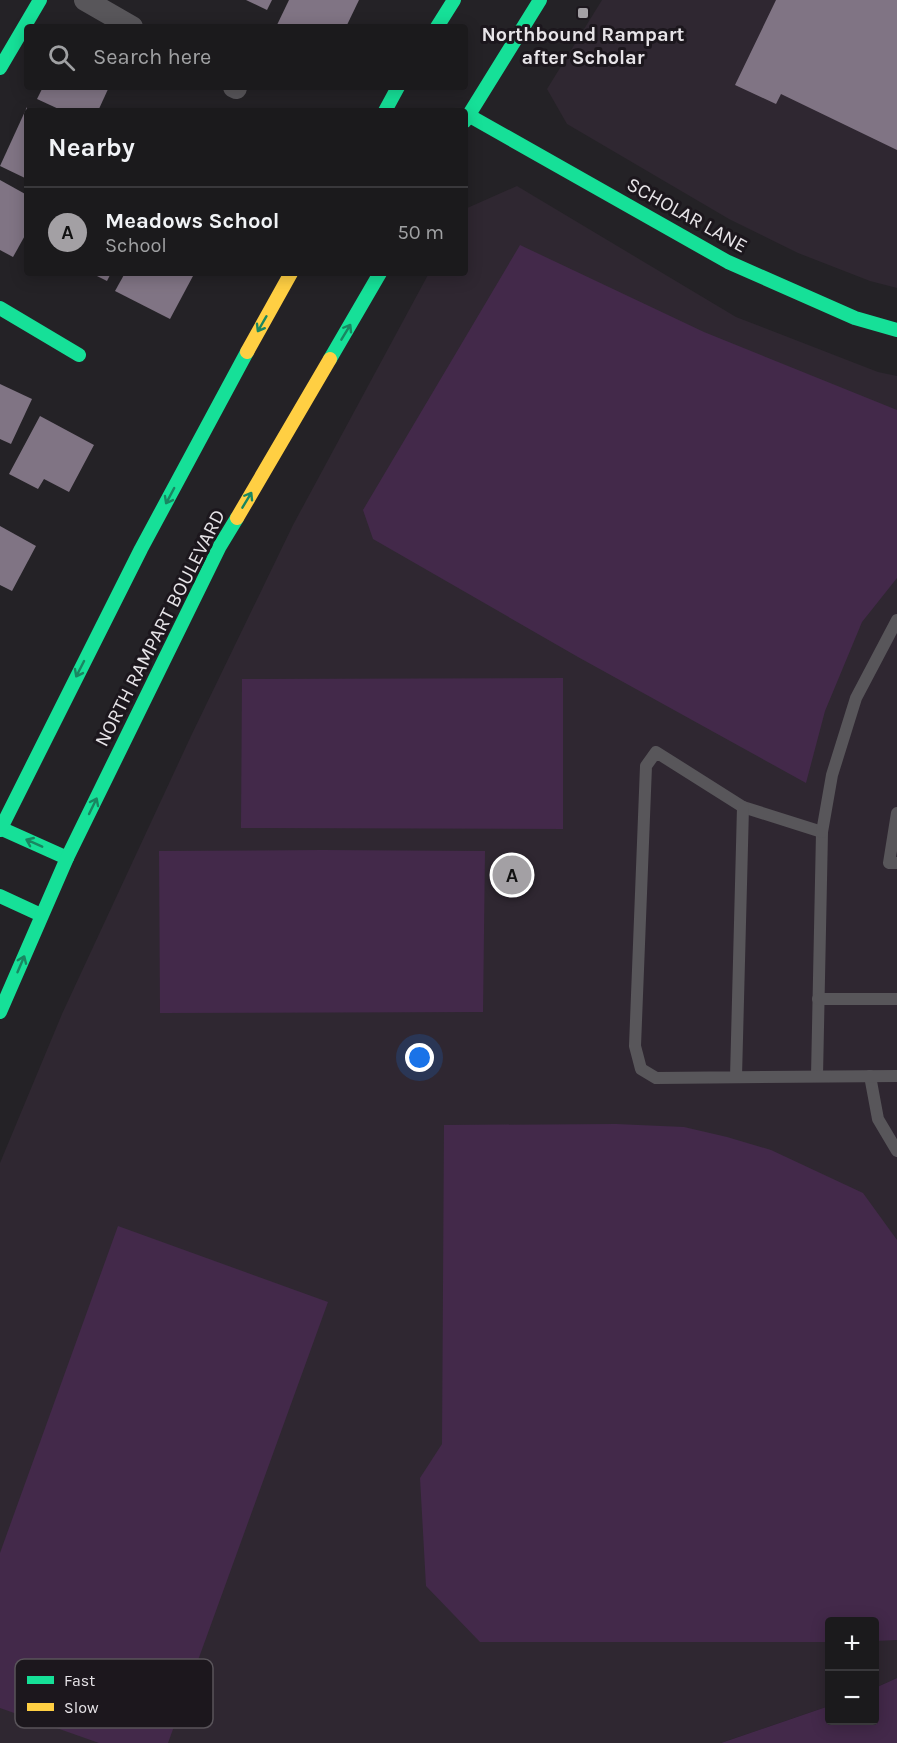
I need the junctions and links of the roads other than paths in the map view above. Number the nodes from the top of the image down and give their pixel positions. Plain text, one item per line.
1 (40, 0) edge
2 (86, 0) edge
3 (454, 0) edge
4 (540, 0) edge
5 (26, 24) edge
6 (127, 24) edge
7 (439, 24) edge
8 (24, 27) edge
9 (0, 68) edge
10 (396, 90) edge
11 (461, 96) dead end
12 (387, 108) edge
13 (464, 108) edge
14 (468, 116) edge
15 (468, 119) edge
16 (289, 276) edge
17 (378, 276) edge
18 (0, 308) edge
19 (897, 330) edge
20 (79, 355) dead end
21 (897, 620) edge
22 (743, 807) junction
23 (897, 813) edge
24 (0, 828) edge
25 (822, 832) junction
26 (67, 858) junction
27 (897, 863) edge
28 (0, 896) edge
29 (41, 915) junction
30 (819, 999) junction
31 (897, 999) edge
32 (0, 1012) edge
33 (817, 1076) junction
34 (870, 1076) junction
35 (897, 1076) edge
36 (736, 1077) junction
37 (897, 1151) edge

1 - 5 main road
2 - 6 street
3 - 7 main road
4 - 14 main road
8 - 9 main road
10 - 12 main road
11 - 13 main road
15 - 19 main road, SCHOLAR LANE
16 -> 24 main road
26 -> 17 main road, NORTH RAMPART BOULEVARD
18 - 20 main road
21 - 25 lane
22 - 25 lane
22 - 36 lane
22 - 36 lane
23 - 27 lane
26 -> 24 main road
25 - 30 lane
26 - 29 main road, NORTH RAMPART BOULEVARD
28 - 29 main road
32 -> 29 main road, NORTH RAMPART BOULEVARD
30 - 31 lane
30 - 33 lane
33 - 34 lane
33 - 36 lane
34 - 35 lane
34 - 37 lane

